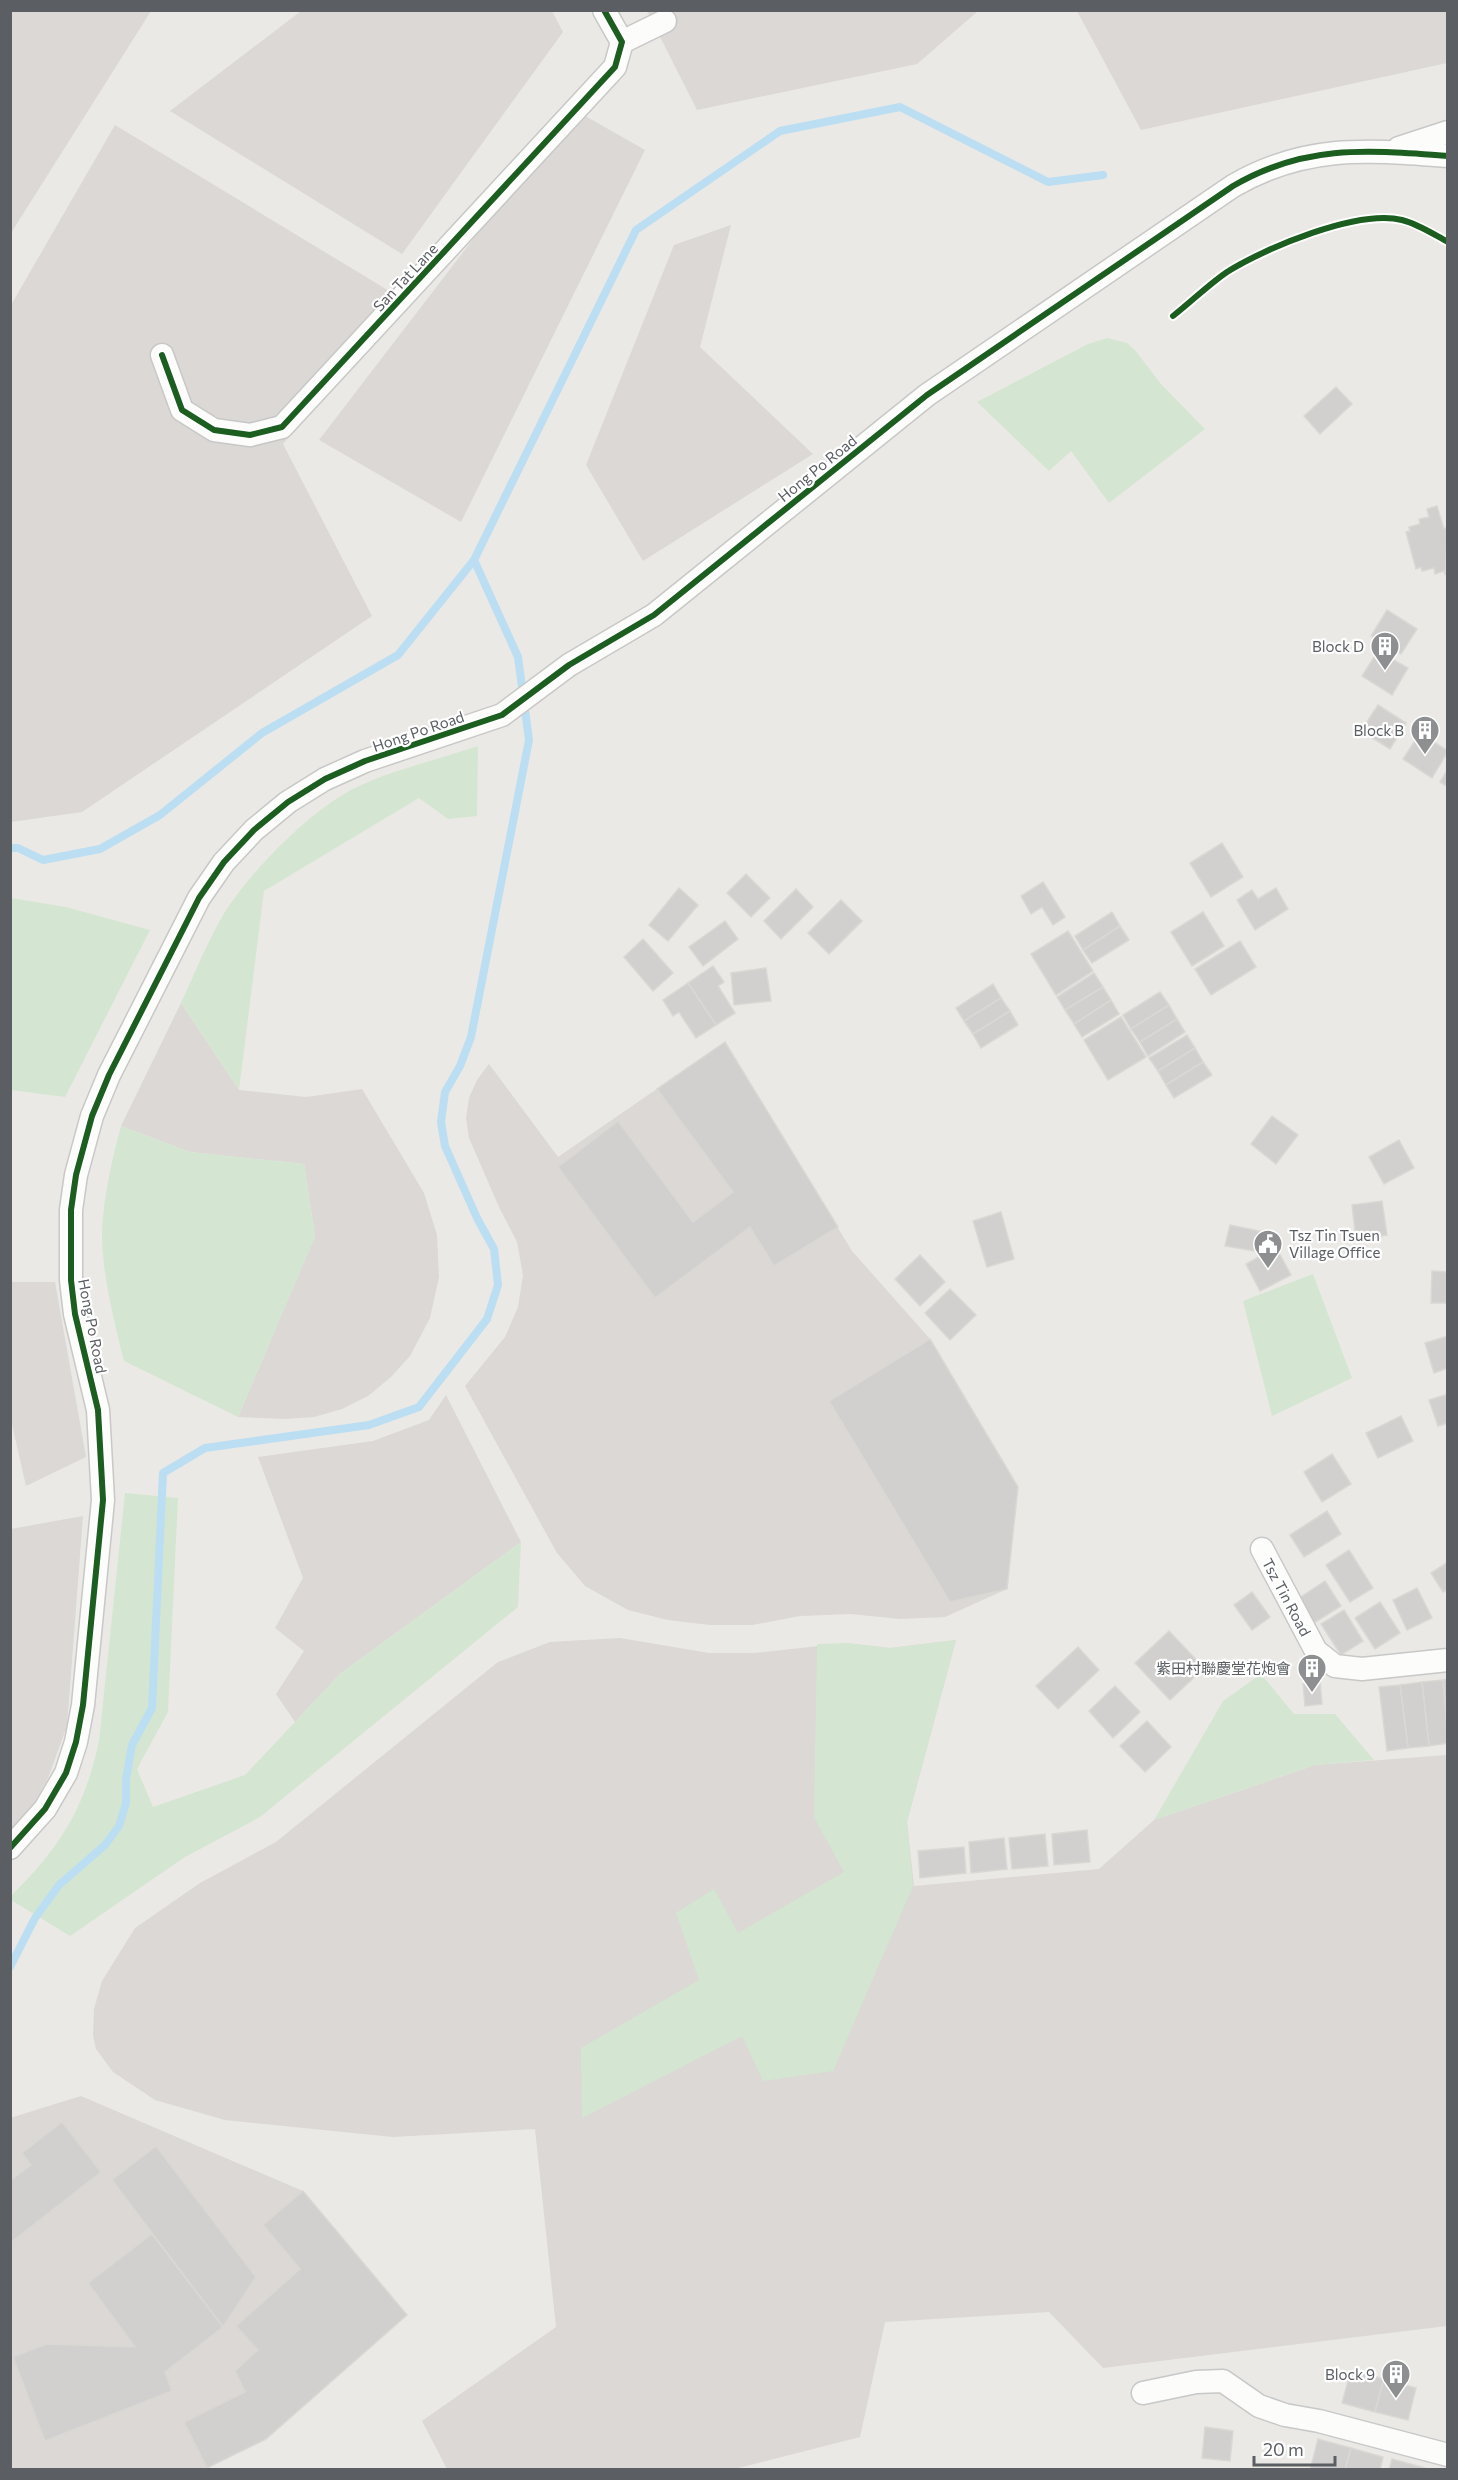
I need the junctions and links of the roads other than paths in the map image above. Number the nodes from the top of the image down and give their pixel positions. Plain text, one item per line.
1 (604, 10) edge
2 (665, 21) dead end
3 (622, 42) junction
4 (1448, 132) edge
5 (1386, 152) junction
6 (1448, 156) edge
7 (162, 356) dead end
8 (1262, 1549) dead end
9 (1448, 1660) edge
10 (10, 1848) edge
11 (1143, 2393) dead end
12 (1448, 2455) edge

1 - 3 street
2 - 3 street
3 - 7 street, San Tat Lane
4 - 5 street, Hong Po Road
5 - 6 street, Hong Po Road
5 - 10 street, Hong Po Road
8 - 9 street, Tsz Tin Road
11 - 12 street

